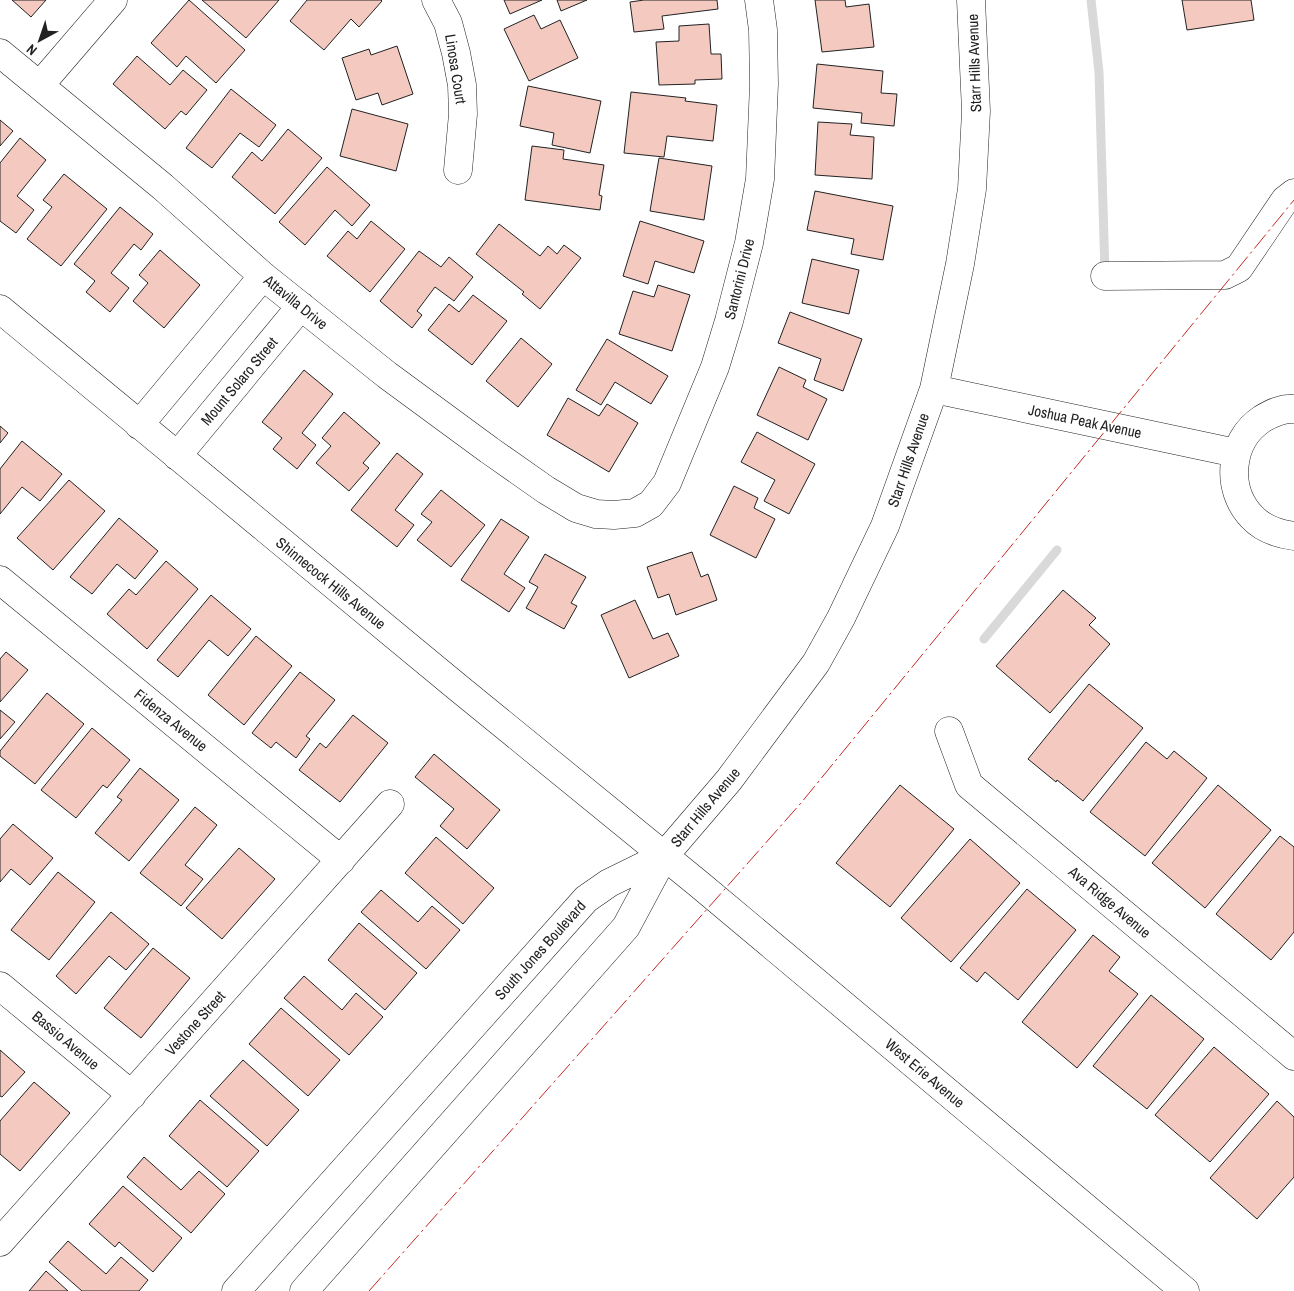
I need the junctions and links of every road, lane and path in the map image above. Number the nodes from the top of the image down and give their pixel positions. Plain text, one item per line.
1 (113, 0) edge
2 (436, 0) edge
3 (759, 0) edge
4 (971, 0) edge
5 (0, 53) edge
6 (40, 85) junction
7 (458, 170) dead end
8 (1294, 194) edge
9 (264, 276) junction
10 (1105, 276) dead end
11 (301, 306) junction
12 (0, 309) edge
13 (934, 389) junction
14 (1294, 409) edge
15 (139, 425) junction
16 (1236, 453) junction
17 (177, 456) junction
18 (614, 515) joint
19 (1294, 536) edge
20 (0, 580) edge
21 (949, 731) dead end
22 (390, 804) dead end
23 (664, 856) junction
24 (341, 860) junction
25 (0, 986) edge
26 (1294, 1056) edge
27 (132, 1095) junction
28 (0, 1242) edge
29 (236, 1291) edge
30 (304, 1291) edge
31 (1185, 1291) edge

1 - 6 street
2 - 7 street, Linosa Court
3 - 18 street, Santorini Drive
4 - 13 street, Starr Hills Avenue
5 - 6 street, Attavilla Drive
6 - 9 street, Attavilla Drive
8 - 10 street
9 - 11 street, Attavilla Drive
9 - 15 street
11 - 17 street, Mount Solaro Street
11 - 18 street, Attavilla Drive
12 - 15 street, Shinnecock Hills Avenue
13 - 16 street, Joshua Peak Avenue
13 - 23 street, Starr Hills Avenue
14 - 16 street
15 - 17 street, Shinnecock Hills Avenue
16 - 19 street
17 - 23 street, Shinnecock Hills Avenue
20 - 24 street, Fidenza Avenue
21 - 26 street, Ava Ridge Avenue
22 - 24 street, Vestone Street
23 - 29 street, South Jones Boulevard
23 - 30 street
23 - 31 street, West Erie Avenue
24 - 27 street, Vestone Street
25 - 27 street, Bassio Avenue
27 - 28 street, Vestone Street

